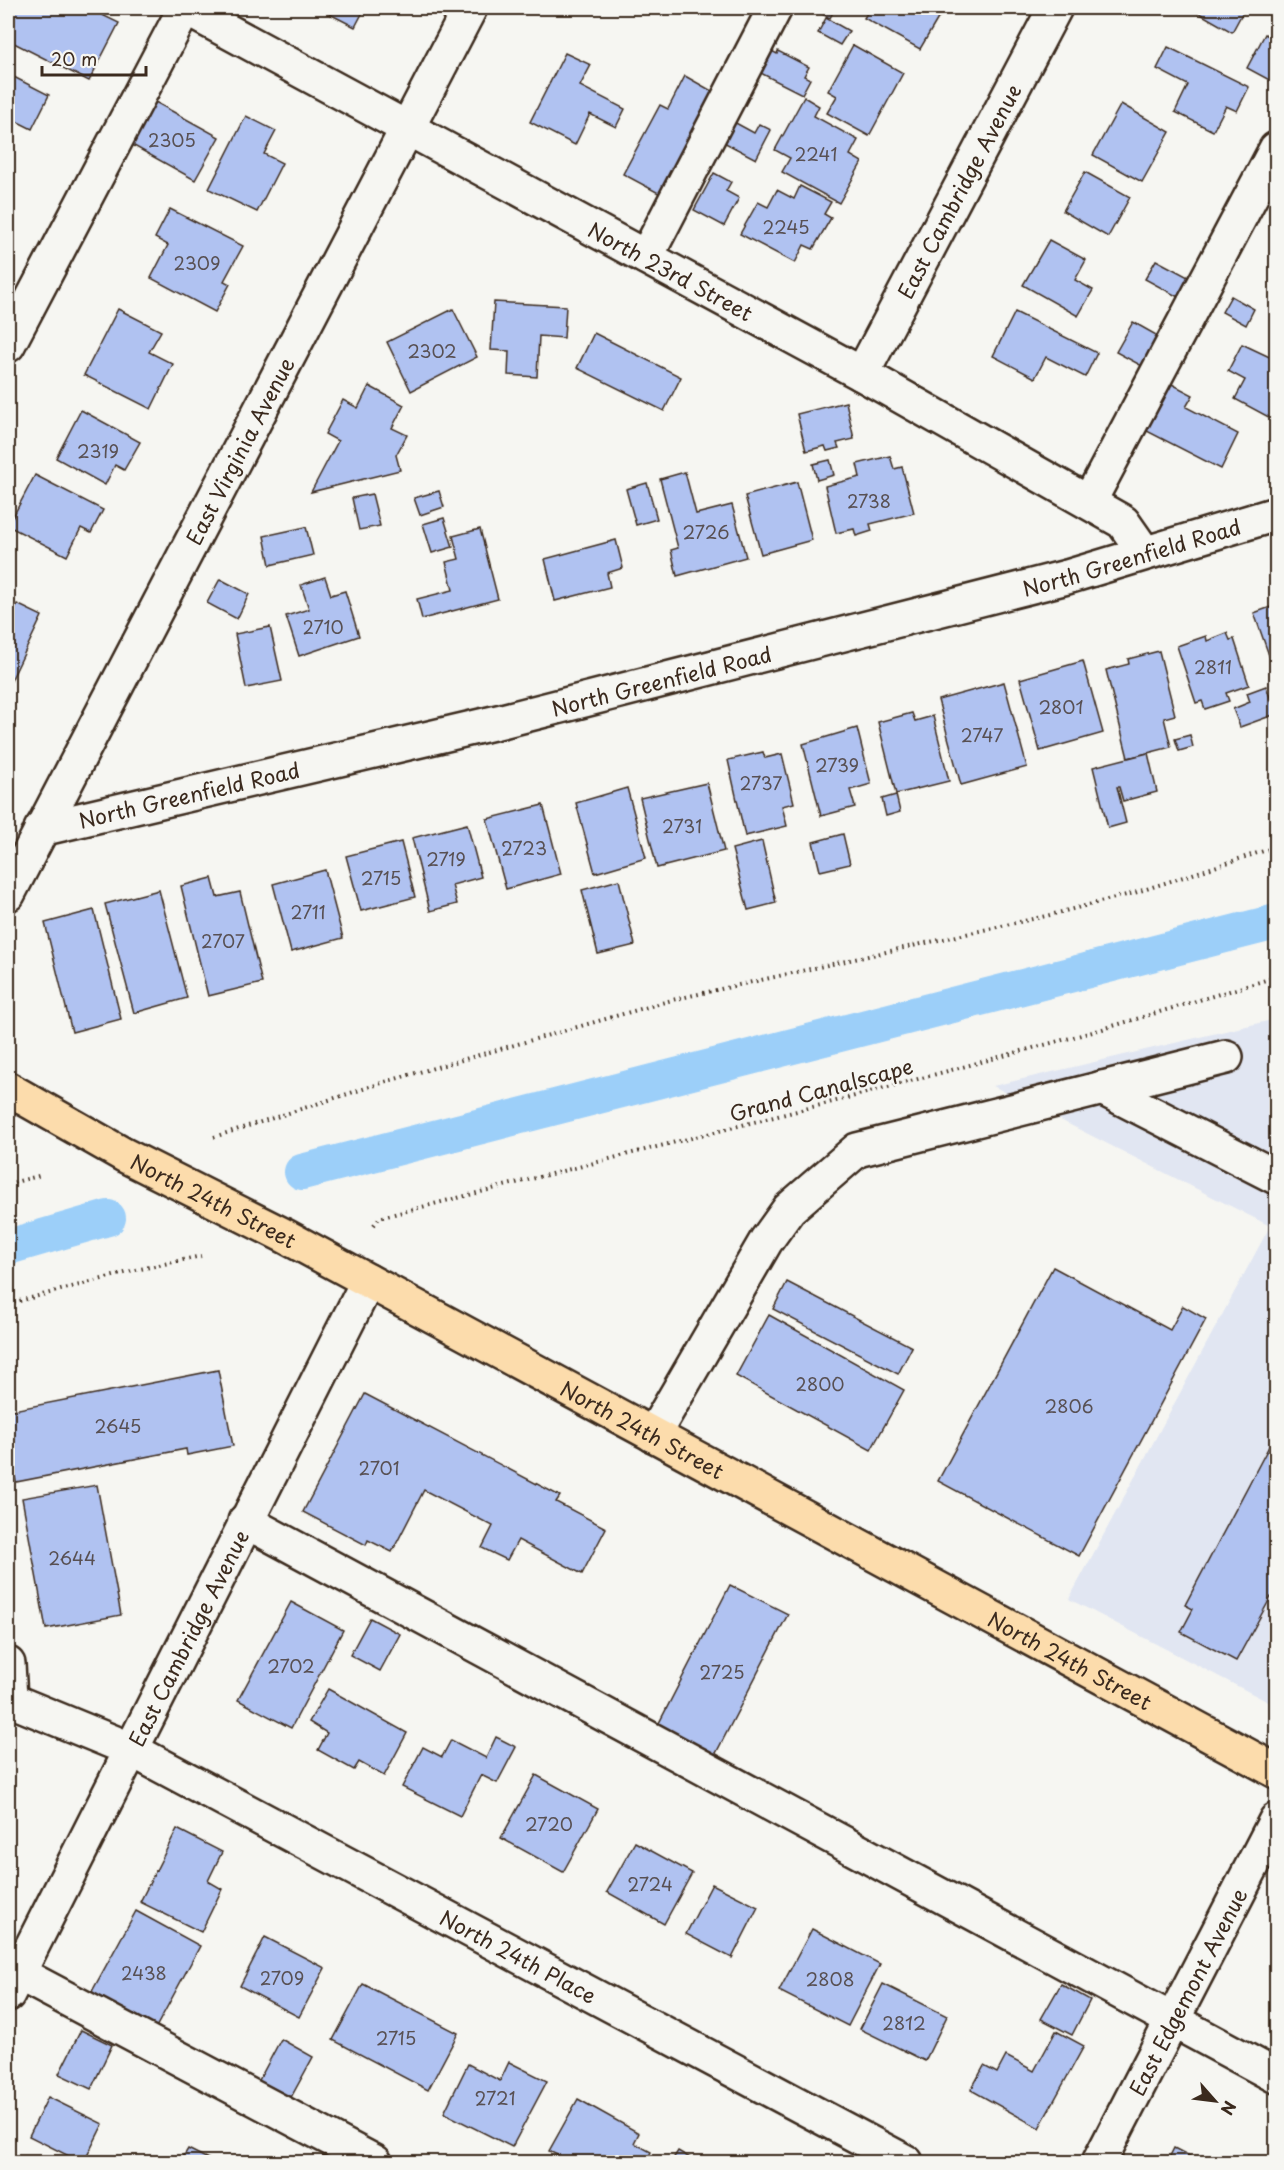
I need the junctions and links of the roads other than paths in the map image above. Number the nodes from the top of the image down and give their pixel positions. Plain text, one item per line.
1 (185, 8) edge
2 (470, 8) edge
3 (775, 8) edge
4 (1055, 8) edge
5 (406, 127) junction
6 (1276, 149) edge
7 (646, 257) junction
8 (8, 345) edge
9 (862, 374) junction
10 (1089, 502) junction
11 (1276, 514) edge
12 (1144, 552) junction
13 (41, 829) junction
14 (8, 894) edge
15 (1226, 1057) dead end
16 (1102, 1088) junction
17 (8, 1089) edge
18 (1276, 1177) edge
19 (368, 1281) junction
20 (653, 1435) junction
21 (245, 1521) junction
22 (8, 1664) edge
23 (8, 1699) edge
24 (130, 1749) junction
25 (1276, 1771) edge
26 (1276, 1820) edge
27 (13, 1983) edge
28 (1173, 2020) junction
29 (1276, 2076) edge
30 (375, 2163) edge
31 (906, 2163) edge
32 (1099, 2163) edge

1 - 5 street, North 23rd Street
1 - 8 street
2 - 5 street, East Virginia Avenue
3 - 7 street
4 - 9 street, East Cambridge Avenue
5 - 7 street, North 23rd Street
5 - 13 street, East Virginia Avenue
6 - 10 street
7 - 9 street, North 23rd Street
9 - 10 street, North 23rd Street
10 - 12 street, North 23rd Street
11 - 12 street, North Greenfield Road
12 - 13 street, North Greenfield Road
13 - 14 street, East Virginia Avenue
15 - 16 street
16 - 18 street
16 - 20 street
17 - 19 main road, North 24th Street
19 - 20 main road, North 24th Street
19 - 21 street, East Cambridge Avenue
20 - 25 main road, North 24th Street
21 - 24 street, East Cambridge Avenue
21 - 28 street
22 - 23 street
23 - 24 street, North 24th Place
24 - 27 street, East Cambridge Avenue
24 - 31 street, North 24th Place
26 - 28 street, East Edgemont Avenue
27 - 30 street
28 - 29 street
28 - 32 street, East Edgemont Avenue

